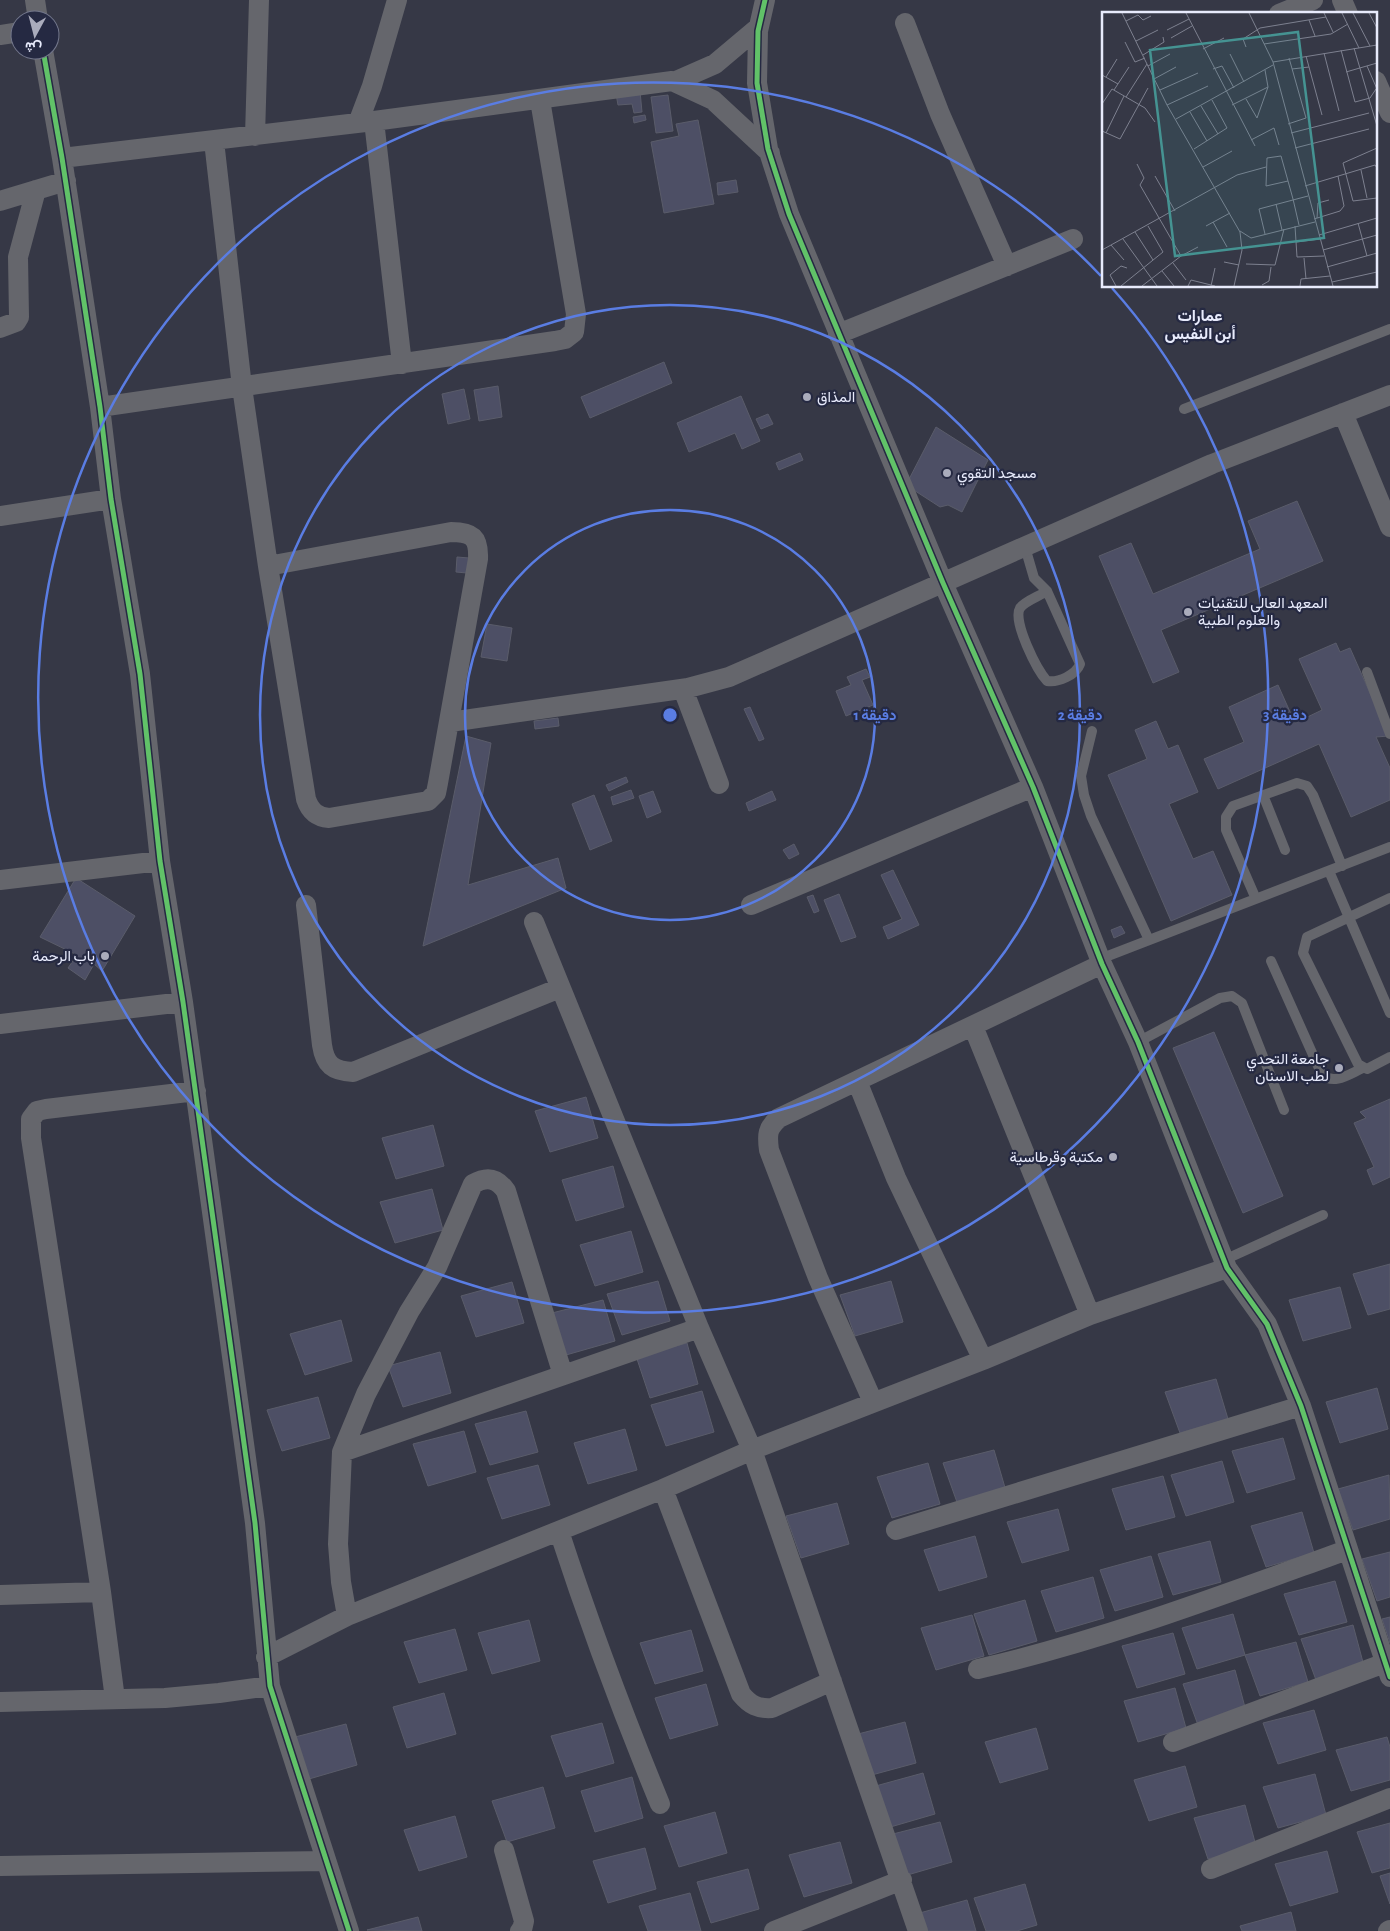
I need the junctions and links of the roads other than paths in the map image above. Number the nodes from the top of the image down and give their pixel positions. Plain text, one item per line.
1 (259, 0) edge
2 (397, 0) edge
3 (765, 0) edge
4 (1313, 0) edge
5 (1342, 0) edge
6 (1287, 7) edge
7 (1347, 12) edge
8 (905, 23) dead end
9 (759, 27) junction
10 (45, 60) edge
11 (674, 82) junction
12 (1378, 86) edge
13 (540, 100) junction
14 (1390, 113) edge
15 (366, 122) junction
16 (255, 136) junction
17 (214, 141) junction
18 (770, 153) junction
19 (62, 158) junction
20 (66, 181) junction
21 (36, 190) junction
22 (0, 201) edge
23 (1073, 239) dead end
24 (1007, 266) junction
25 (0, 328) edge
26 (1390, 329) edge
27 (838, 334) junction
28 (402, 364) junction
29 (242, 388) junction
30 (1390, 395) edge
31 (100, 407) junction
32 (1184, 409) dead end
33 (1343, 413) junction
34 (111, 499) junction
35 (0, 516) edge
36 (1390, 527) edge
37 (1024, 547) junction
38 (268, 566) junction
39 (943, 583) junction
40 (1047, 591) junction
41 (1368, 672) dead end
42 (683, 689) junction
43 (450, 722) junction
44 (1092, 730) dead end
45 (1390, 734) edge
46 (719, 784) dead end
47 (1033, 787) junction
48 (1263, 795) junction
49 (1390, 847) edge
50 (1285, 850) dead end
51 (160, 861) junction
52 (1342, 866) junction
53 (1329, 871) junction
54 (0, 880) edge
55 (1390, 898) edge
56 (1256, 899) junction
57 (306, 905) dead end
58 (752, 905) dead end
59 (1349, 918) junction
60 (534, 922) dead end
61 (1149, 940) junction
62 (1101, 961) junction
63 (1271, 961) dead end
64 (560, 988) junction
65 (183, 1002) junction
66 (1390, 1013) edge
67 (0, 1024) edge
68 (973, 1026) junction
69 (1138, 1042) junction
70 (1390, 1057) edge
71 (1362, 1068) junction
72 (857, 1081) junction
73 (196, 1092) junction
74 (1284, 1110) dead end
75 (1322, 1215) dead end
76 (1225, 1264) junction
77 (1090, 1315) junction
78 (699, 1328) junction
79 (983, 1360) junction
80 (564, 1375) junction
81 (873, 1402) junction
82 (1302, 1406) junction
83 (752, 1450) junction
84 (342, 1452) junction
85 (662, 1489) junction
86 (896, 1530) dead end
87 (559, 1531) junction
88 (1347, 1550) junction
89 (101, 1592) junction
90 (0, 1595) edge
91 (348, 1616) junction
92 (266, 1657) junction
93 (978, 1669) dead end
94 (1388, 1670) edge
95 (832, 1682) junction
96 (270, 1686) junction
97 (115, 1699) junction
98 (0, 1702) edge
99 (1173, 1742) dead end
100 (1390, 1798) edge
101 (660, 1804) dead end
102 (504, 1850) dead end
103 (326, 1861) junction
104 (0, 1866) edge
105 (1211, 1870) dead end
106 (902, 1880) junction
107 (349, 1931) edge
108 (520, 1931) edge
109 (774, 1931) edge
110 (918, 1931) edge

1 - 16 street
2 - 15 street
3 - 9 street
4 - 6 street
5 - 7 street
8 - 24 street
9 - 11 street
9 - 18 street
10 - 19 street
11 - 13 street
11 - 18 street
12 - 14 street
13 - 15 street
13 - 28 street
15 - 16 street
15 - 28 street
16 - 17 street
17 - 19 street
17 - 29 street
18 - 27 street
19 - 20 street
20 - 21 street
20 - 31 street
21 - 22 street
21 - 25 street
23 - 24 street
24 - 27 street
26 - 32 lane
27 - 39 street
28 - 29 street
29 - 31 street
29 - 38 street
30 - 33 street
31 - 34 street
33 - 36 street
33 - 37 street
34 - 35 street
34 - 51 street
37 - 39 street
37 - 40 lane
38 - 43 street
38 - 43 street
39 - 42 street
39 - 47 street
40 - 40 lane
41 - 45 lane
42 - 43 street
42 - 46 street
44 - 61 lane
47 - 58 street
47 - 62 street
48 - 50 lane
48 - 52 lane
48 - 56 lane
49 - 52 lane
51 - 54 street
51 - 65 street
52 - 53 lane
53 - 56 lane
53 - 59 lane
55 - 59 lane
56 - 61 lane
57 - 64 street
59 - 66 lane
59 - 71 lane
60 - 64 street
61 - 62 lane
62 - 68 street
62 - 69 street
63 - 71 lane
64 - 78 street
65 - 67 street
65 - 73 street
68 - 72 street
68 - 77 street
69 - 74 lane
69 - 76 street
70 - 71 lane
72 - 79 street
72 - 81 street
73 - 89 street
73 - 92 street
75 - 76 lane
76 - 77 street
76 - 82 street
77 - 79 street
78 - 80 street
78 - 83 street
79 - 81 street
80 - 84 street
80 - 84 street
81 - 83 street
82 - 86 street
82 - 88 street
83 - 85 street
83 - 95 street
84 - 91 street
85 - 87 street
85 - 95 street
87 - 91 street
87 - 101 street
88 - 93 street
88 - 94 street
89 - 90 street
89 - 97 street
91 - 92 street
92 - 96 street
94 - 99 street
95 - 106 street
96 - 97 street
96 - 103 street
97 - 98 street
100 - 105 street
102 - 108 street
103 - 104 street
103 - 107 street
106 - 109 street
106 - 110 street

